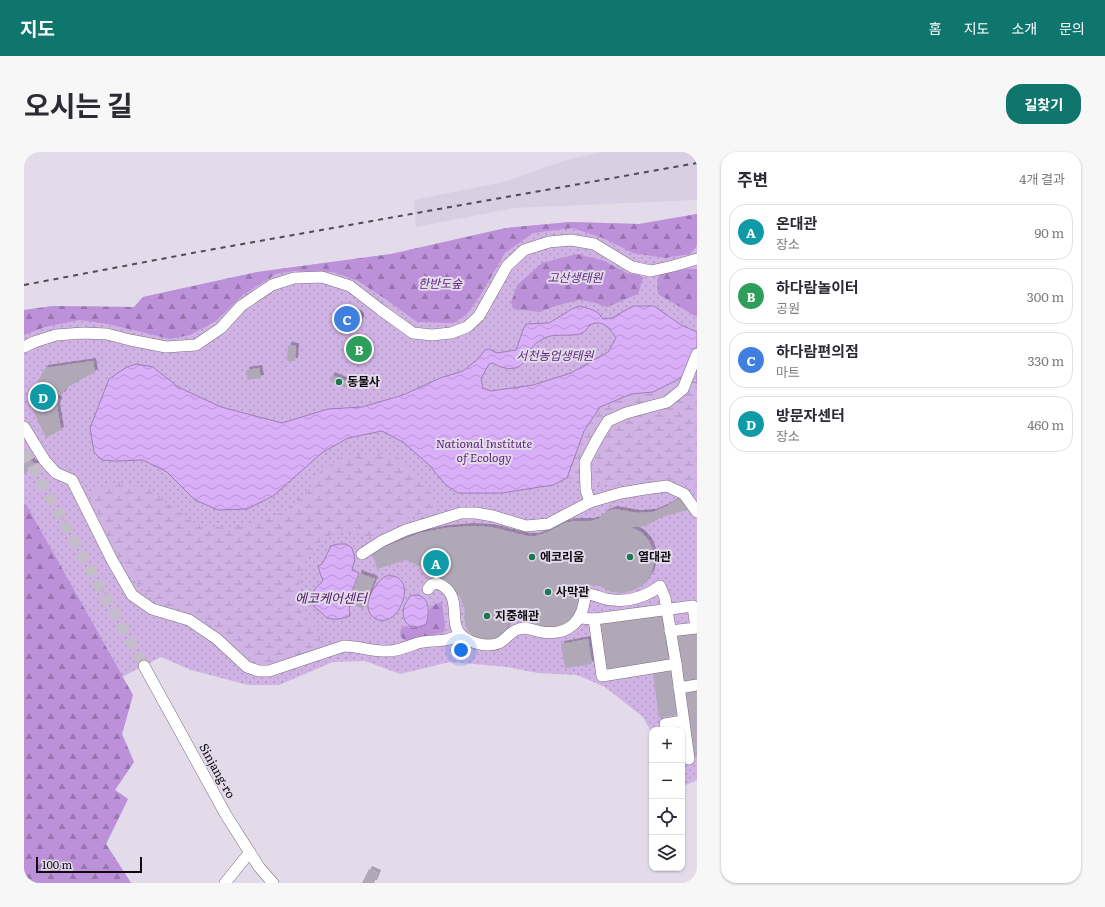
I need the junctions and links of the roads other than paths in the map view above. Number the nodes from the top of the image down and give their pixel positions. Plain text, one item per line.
1 (697, 259) edge
2 (24, 346) edge
3 (697, 354) edge
4 (24, 427) edge
5 (590, 502) junction
6 (697, 512) edge
7 (362, 554) dead end
8 (428, 589) dead end
9 (667, 610) junction
10 (579, 618) junction
11 (594, 619) junction
12 (697, 628) edge
13 (670, 631) junction
14 (460, 634) junction
15 (676, 664) junction
16 (144, 666) tunnel mouth
17 (697, 685) edge
18 (679, 688) junction
19 (683, 721) junction
20 (665, 724) dead end
21 (688, 759) dead end
22 (250, 852) junction
23 (225, 883) edge
24 (273, 883) edge

1 - 2 street
3 - 5 street
4 - 14 street
5 - 6 street
5 - 7 street
8 - 14 street
9 - 10 street
9 - 11 street
9 - 12 street
9 - 13 street
10 - 11 street
10 - 14 street
11 - 15 street
12 - 13 street
13 - 15 street
15 - 18 street
16 - 22 street, Sinjang-ro
17 - 18 street
18 - 19 street
19 - 20 street
19 - 21 street
22 - 23 street
22 - 24 street, Sinjang-ro

